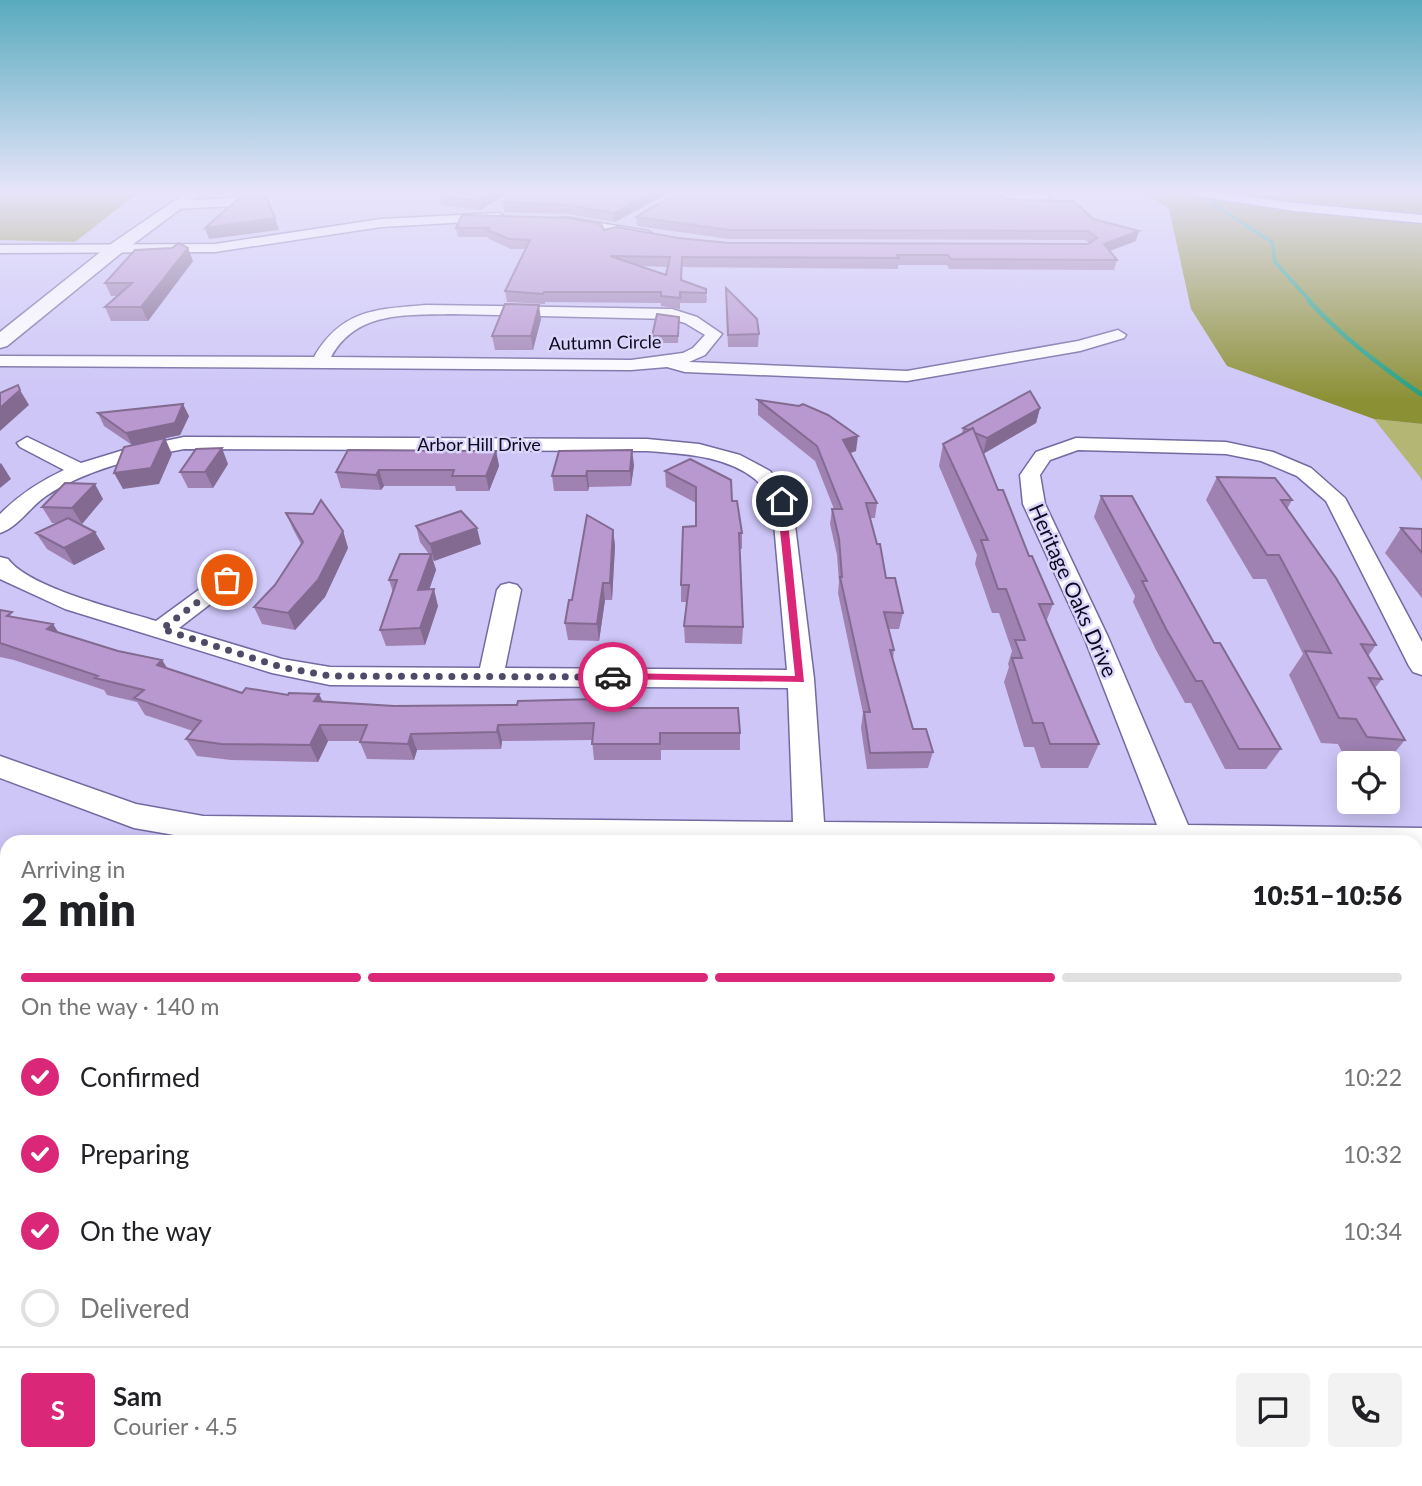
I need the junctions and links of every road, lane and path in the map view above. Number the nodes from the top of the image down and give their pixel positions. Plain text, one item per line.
1 (70, 261) edge
2 (100, 261) edge
3 (60, 269) dead end
4 (1118, 335) dead end
5 (0, 342) edge
6 (0, 361) edge
7 (320, 362) junction
8 (668, 362) junction
9 (27, 443) dead end
10 (79, 470) junction
11 (0, 526) edge
12 (0, 564) edge
13 (227, 580) dead end
14 (509, 590) dead end
15 (162, 629) junction
16 (1422, 666) edge
17 (491, 675) junction
18 (801, 679) junction
19 (0, 767) edge
20 (810, 834) junction
21 (341, 835) edge
22 (586, 835) edge
23 (829, 835) edge
24 (1177, 835) edge

1 - 3 main road
2 - 5 main road
4 - 8 street
6 - 7 street, Autumn Circle
7 - 8 street, Autumn Circle
7 - 8 street, Autumn Circle
9 - 10 street
10 - 11 street, Arbor Hill Drive
10 - 18 street, Arbor Hill Drive
12 - 15 street
13 - 15 street
14 - 17 street
15 - 17 street
16 - 24 street, Heritage Oaks Drive
17 - 18 street
18 - 20 street, Arbor Hill Drive
19 - 21 street
20 - 22 street
20 - 23 street

